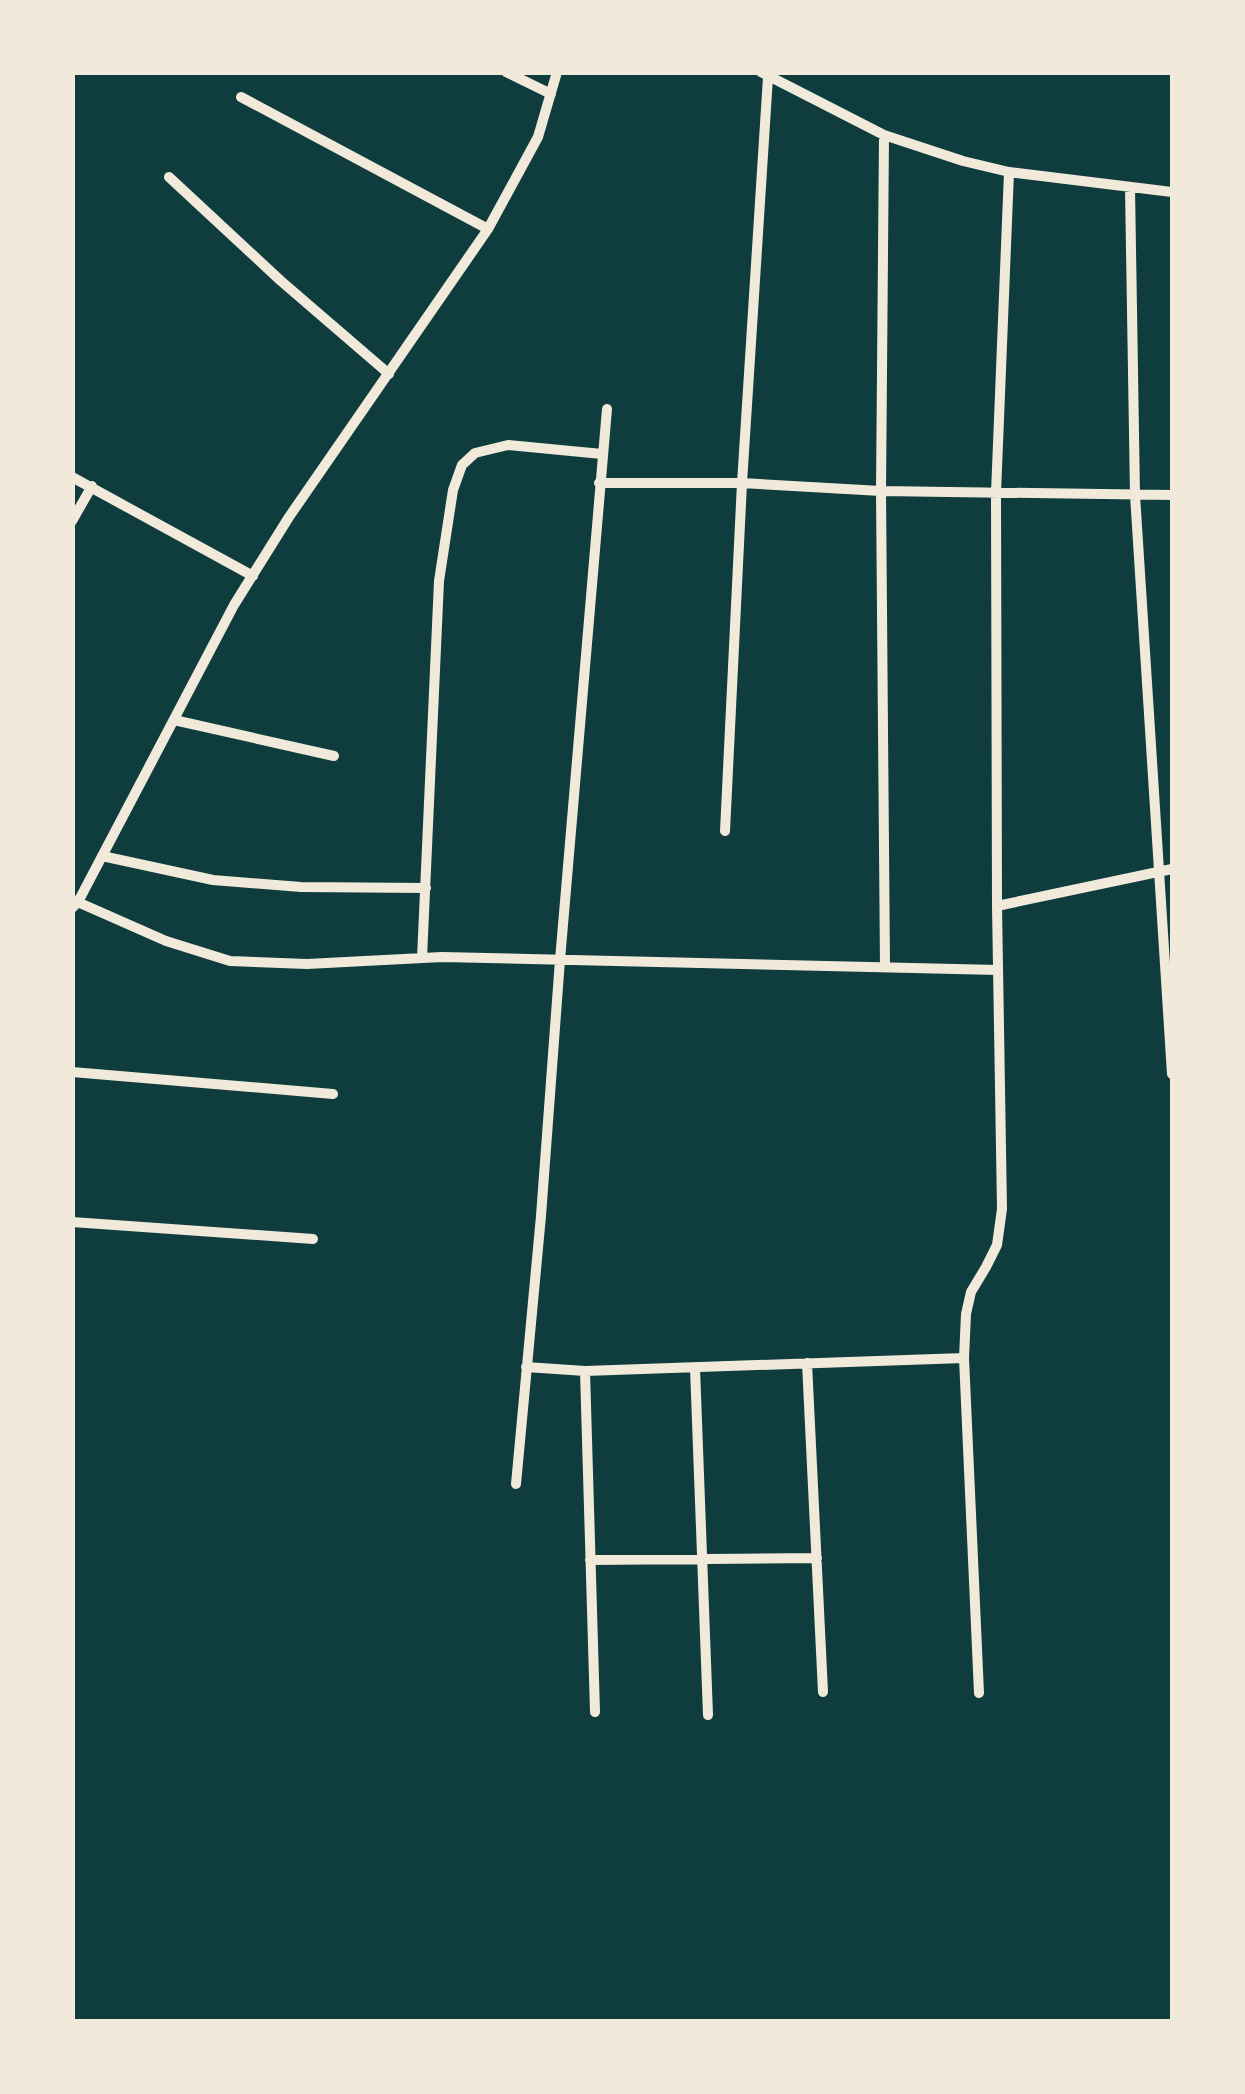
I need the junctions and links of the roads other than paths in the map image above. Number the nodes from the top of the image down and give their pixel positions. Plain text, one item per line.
1 (506, 72) edge
2 (557, 72) edge
3 (764, 75) edge
4 (551, 94) junction
5 (241, 97) dead end
6 (884, 135) junction
7 (1009, 172) junction
8 (169, 178) dead end
9 (1130, 187) junction
10 (1172, 192) edge
11 (488, 229) junction
12 (389, 374) junction
13 (606, 410) dead end
14 (602, 454) junction
15 (72, 477) edge
16 (599, 483) junction
17 (742, 483) junction
18 (92, 486) junction
19 (881, 491) junction
20 (996, 493) junction
21 (1135, 495) junction
22 (1172, 495) edge
23 (72, 521) edge
24 (252, 576) junction
25 (174, 720) junction
26 (334, 756) dead end
27 (726, 831) dead end
28 (102, 856) junction
29 (1166, 871) edge
30 (426, 888) junction
31 (74, 903) edge
32 (997, 906) junction
33 (422, 958) junction
34 (560, 960) junction
35 (885, 968) junction
36 (998, 970) junction
37 (72, 1072) edge
38 (1172, 1074) edge
39 (334, 1094) dead end
40 (72, 1222) edge
41 (313, 1239) dead end
42 (964, 1358) junction
43 (807, 1363) junction
44 (526, 1368) junction
45 (694, 1368) junction
46 (585, 1371) junction
47 (516, 1484) dead end
48 (816, 1558) junction
49 (702, 1559) junction
50 (590, 1560) junction
51 (824, 1692) dead end
52 (980, 1692) dead end
53 (595, 1712) dead end
54 (708, 1715) dead end

1 - 4 street
2 - 4 street
3 - 6 street
3 - 17 street
4 - 11 street
5 - 11 street
6 - 7 street
6 - 19 street
7 - 9 street
7 - 20 street
8 - 12 street
9 - 10 street
9 - 21 street
11 - 12 street
12 - 24 street
13 - 14 street
14 - 16 street
14 - 30 street
15 - 18 street
16 - 17 street
16 - 34 street
17 - 19 street
17 - 27 street
18 - 23 street
18 - 24 street
19 - 20 street
19 - 35 street
20 - 21 street
20 - 32 street
21 - 22 street
21 - 29 street
24 - 25 street
25 - 26 street
25 - 28 street
28 - 30 street
28 - 31 street
29 - 32 street
29 - 38 street
30 - 33 street
31 - 33 street
32 - 36 street
33 - 34 street
34 - 35 street
34 - 44 street
35 - 36 street
36 - 42 street
37 - 39 street
40 - 41 street
42 - 43 street
42 - 52 street
43 - 45 street
43 - 48 street
44 - 46 street
44 - 47 street
45 - 46 street
45 - 49 street
46 - 50 street
48 - 49 street
48 - 51 street
49 - 50 street
49 - 54 street
50 - 53 street

